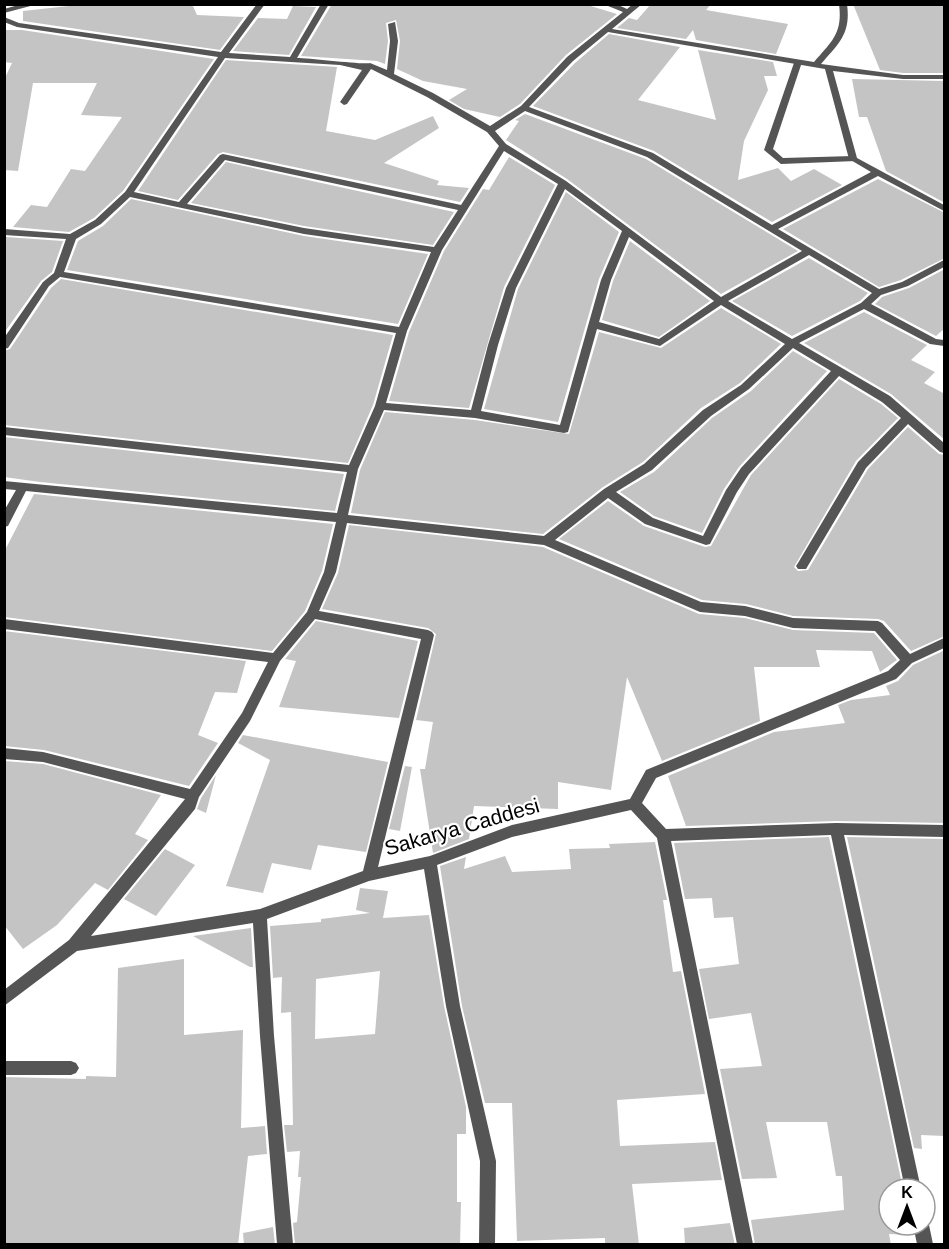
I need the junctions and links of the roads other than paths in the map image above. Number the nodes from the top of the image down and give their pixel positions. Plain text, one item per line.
1 (34, 4) edge
2 (261, 4) edge
3 (325, 4) edge
4 (608, 4) edge
5 (638, 4) edge
6 (843, 4) edge
7 (4, 11) edge
8 (628, 12) junction
9 (4, 19) edge
10 (392, 24) dead end
11 (607, 30) junction
12 (223, 55) junction
13 (292, 60) junction
14 (798, 62) junction
15 (816, 65) junction
16 (828, 67) junction
17 (367, 68) junction
18 (390, 76) junction
19 (944, 80) edge
20 (344, 102) dead end
21 (524, 108) junction
22 (490, 130) junction
23 (503, 146) junction
24 (853, 159) junction
25 (877, 173) junction
26 (563, 183) junction
27 (128, 194) junction
28 (180, 206) junction
29 (462, 208) junction
30 (945, 208) edge
31 (772, 228) junction
32 (4, 232) edge
33 (626, 232) junction
34 (72, 237) junction
35 (437, 250) junction
36 (809, 251) junction
37 (945, 263) edge
38 (58, 274) junction
39 (878, 293) junction
40 (721, 301) junction
41 (864, 305) junction
42 (593, 324) junction
43 (402, 331) junction
44 (945, 334) edge
45 (793, 342) junction
46 (939, 343) edge
47 (4, 346) edge
48 (838, 370) junction
49 (380, 406) junction
50 (475, 414) junction
51 (906, 419) junction
52 (4, 431) edge
53 (945, 449) edge
54 (353, 469) junction
55 (4, 485) edge
56 (23, 487) junction
57 (608, 492) junction
58 (342, 518) junction
59 (4, 523) edge
60 (546, 541) junction
61 (802, 566) dead end
62 (312, 614) junction
63 (4, 624) edge
64 (945, 643) edge
65 (276, 658) junction
66 (908, 660) junction
67 (4, 753) edge
68 (193, 795) junction
69 (634, 804) junction
70 (836, 829) junction
71 (945, 831) edge
72 (663, 835) junction
73 (430, 862) junction
74 (369, 875) junction
75 (260, 915) junction
76 (74, 945) junction
77 (4, 999) edge
78 (4, 1068) edge
79 (71, 1068) dead end
80 (910, 1177) edge
81 (285, 1245) edge
82 (487, 1245) edge
83 (745, 1245) edge

1 - 7 street
2 - 12 street
3 - 13 street
4 - 8 street
5 - 8 street
6 - 15 street
8 - 11 street
9 - 12 street
10 - 18 street
11 - 14 street
11 - 21 street
12 - 13 street
12 - 27 street
13 - 17 street
14 - 15 street
14 - 24 street
15 - 16 street
16 - 19 street
16 - 24 street
17 - 18 street
17 - 20 street
18 - 22 street
21 - 22 street
21 - 31 street
22 - 23 street
23 - 26 street
23 - 29 street
24 - 25 street
25 - 30 street
25 - 31 street
26 - 33 street
26 - 50 street
27 - 28 street
27 - 34 street
28 - 29 street
28 - 35 street
29 - 35 street
31 - 36 street
32 - 34 street
33 - 40 street
33 - 42 street
34 - 38 street
35 - 43 street
36 - 39 street
36 - 40 street
37 - 39 street
38 - 43 street
38 - 47 street
39 - 41 street
40 - 42 street
40 - 45 street
41 - 45 street
41 - 46 street
42 - 50 street
43 - 49 street
44 - 46 street
45 - 48 street
45 - 57 street
48 - 51 street
48 - 57 street
49 - 50 street
49 - 54 street
51 - 53 street
51 - 61 street
52 - 54 street
54 - 58 street
55 - 56 street
56 - 58 street
56 - 59 street
57 - 60 street
58 - 60 street
58 - 62 street
60 - 66 street
62 - 65 street
62 - 74 street
63 - 65 street
64 - 66 street
65 - 68 street
66 - 69 street
67 - 68 street
68 - 76 street
69 - 72 street
69 - 73 street, Sakarya Caddesi
70 - 71 street
70 - 72 street
70 - 80 street
72 - 83 street
73 - 74 street, Sakarya Caddesi
73 - 82 street
74 - 75 street, Sakarya Caddesi
75 - 76 street, Sakarya Caddesi
75 - 81 street
76 - 77 street, Sakarya Caddesi
78 - 79 street

